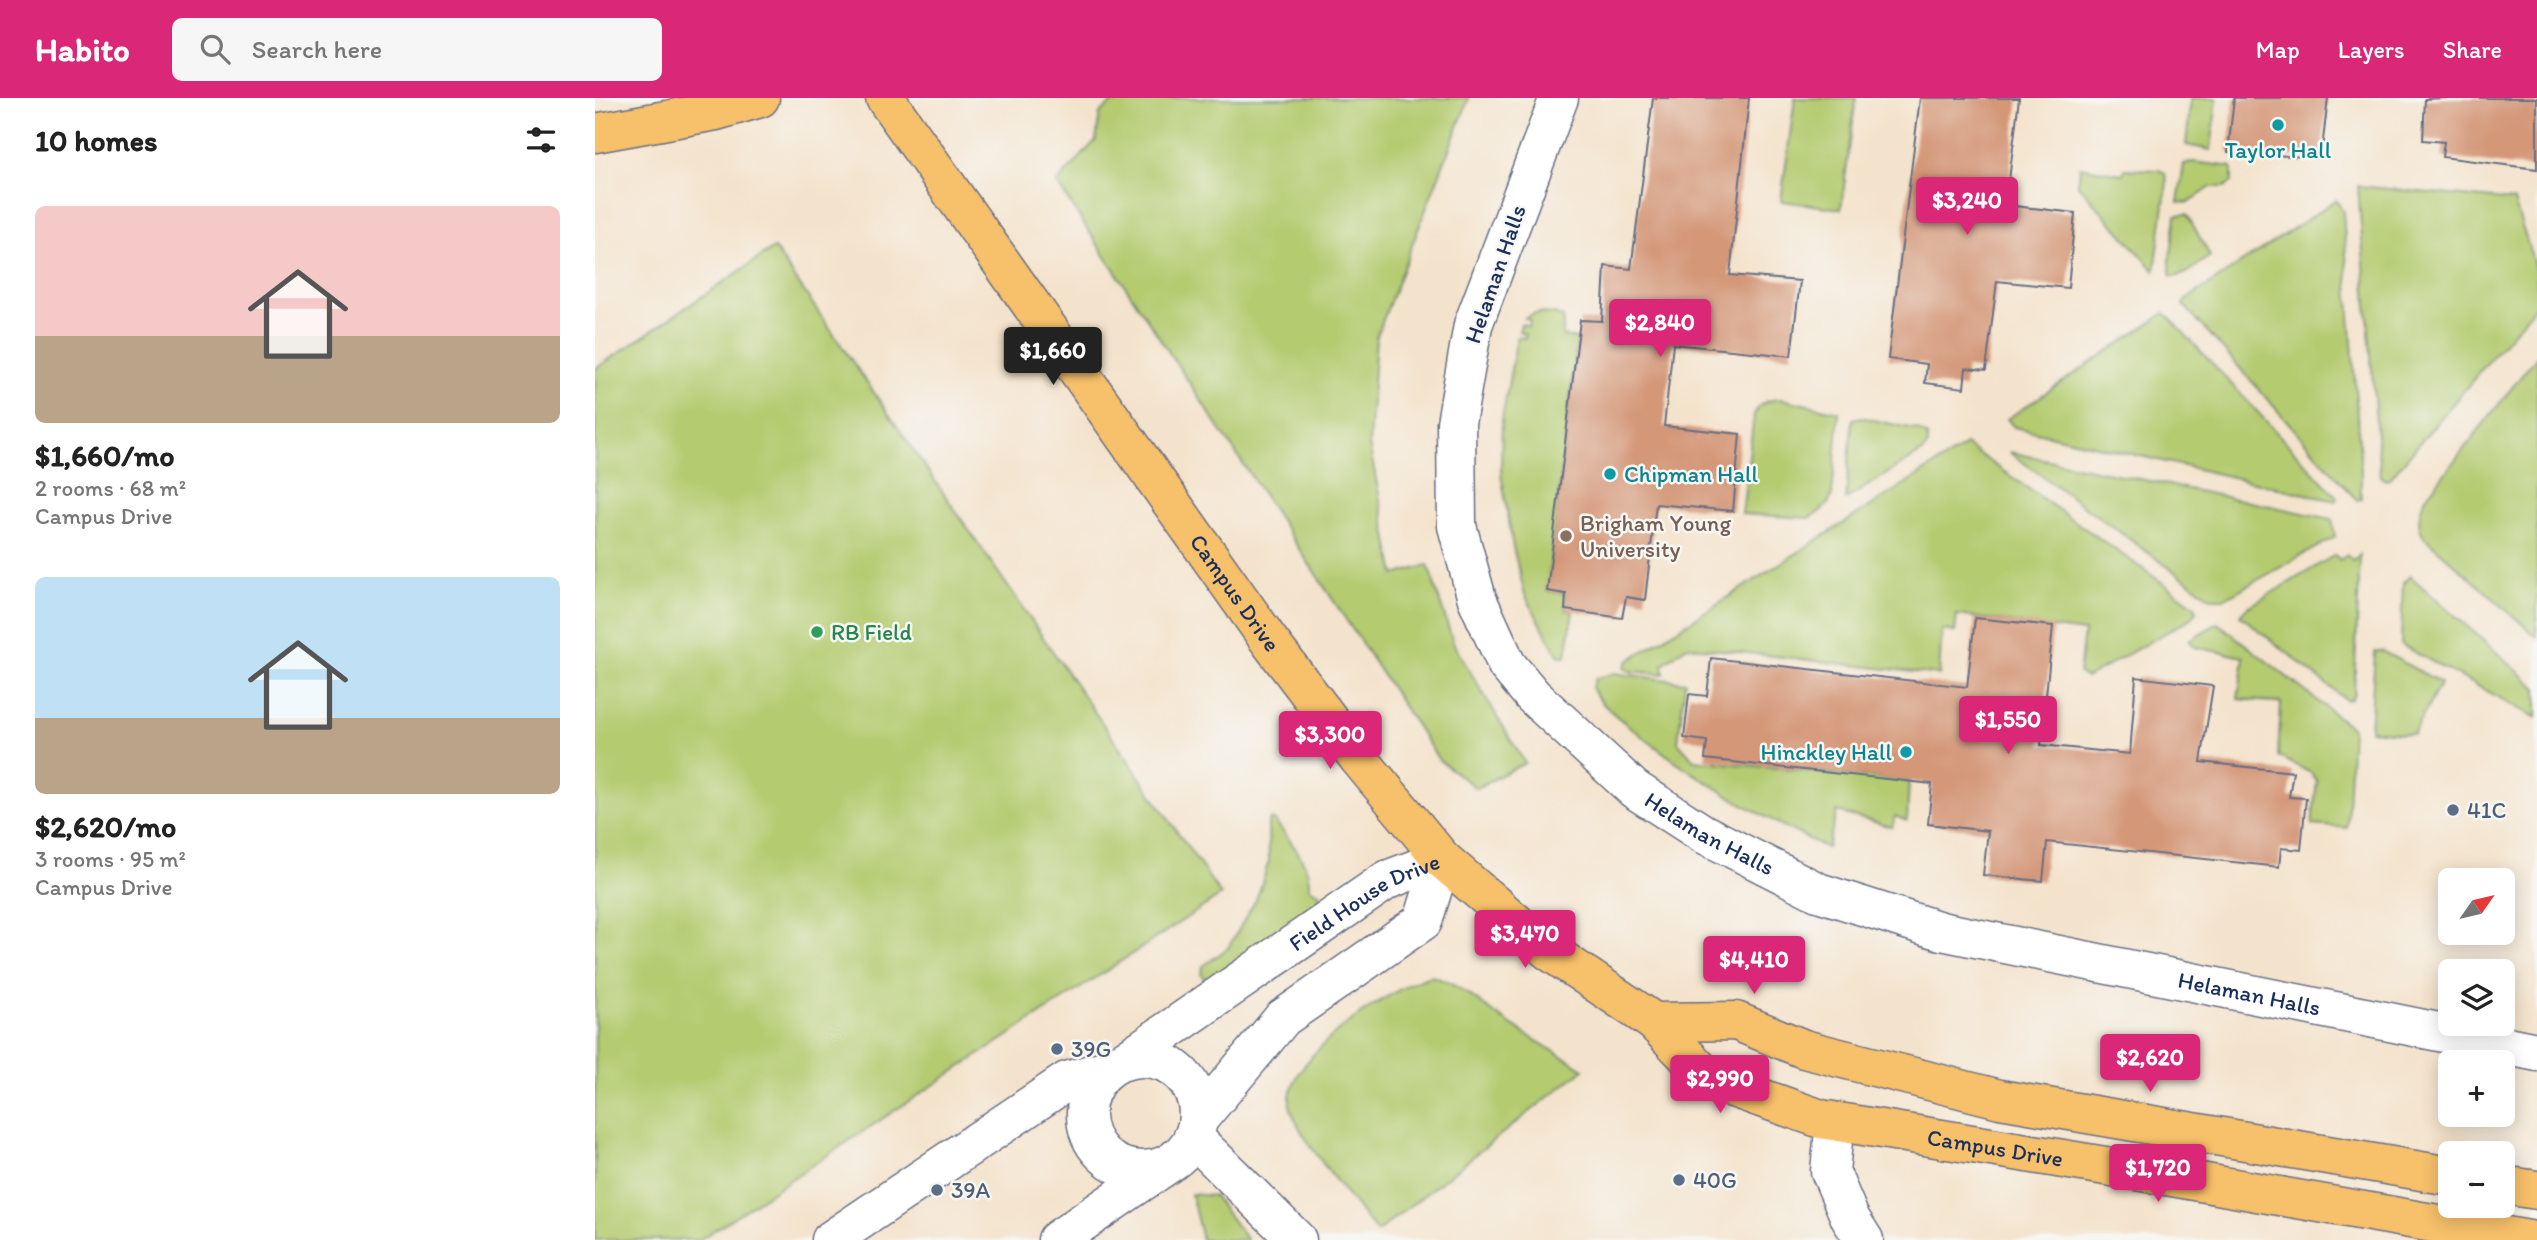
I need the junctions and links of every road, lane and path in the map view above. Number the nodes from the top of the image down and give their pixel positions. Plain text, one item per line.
1 (760, 98) edge
2 (885, 98) edge
3 (1559, 98) edge
4 (595, 132) edge
5 (1442, 859) junction
6 (1654, 1022) junction
7 (2537, 1052) edge
8 (1116, 1065) junction
9 (1835, 1122) junction
10 (1187, 1140) junction
11 (2438, 1174) edge
12 (2515, 1187) edge
13 (2537, 1190) edge
14 (1060, 1239) edge
15 (831, 1240) edge
16 (1297, 1240) edge
17 (1864, 1240) edge
18 (2529, 1240) edge

1 - 4 main road
2 - 5 main road, Campus Drive
3 - 7 lane, Helaman Halls
5 - 6 main road, Campus Drive
5 - 8 lane, Field House Drive
5 - 10 lane, Field House Drive
6 - 9 main road, Campus Drive
6 - 11 main road, Campus Drive
8 - 10 lane
8 - 10 lane
8 - 15 lane, Field House Drive
9 - 17 lane
9 - 18 main road, Campus Drive
10 - 14 lane, Field House Drive
10 - 16 lane
12 - 13 main road

